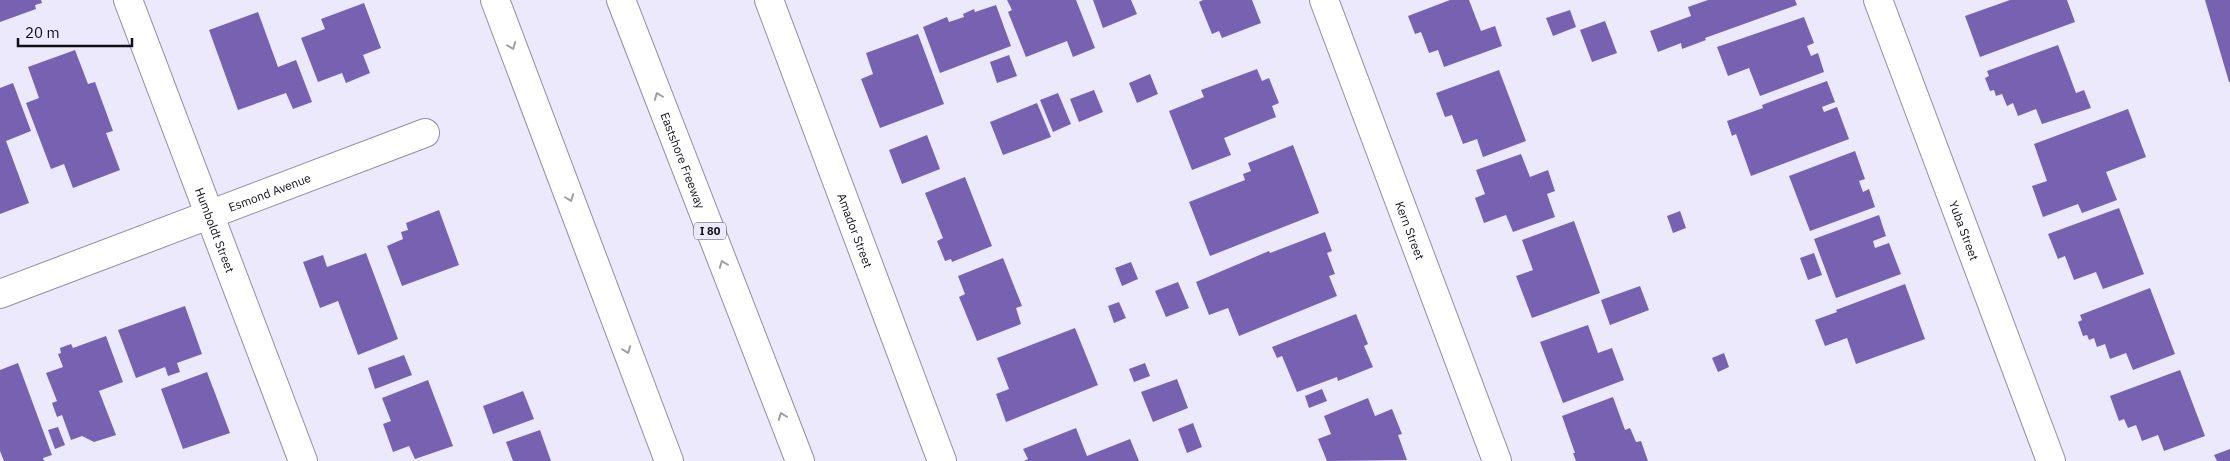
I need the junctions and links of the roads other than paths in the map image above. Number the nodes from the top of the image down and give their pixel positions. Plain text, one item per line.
1 (128, 0) edge
2 (495, 0) edge
3 (621, 0) edge
4 (770, 0) edge
5 (1324, 0) edge
6 (1878, 0) edge
7 (425, 133) dead end
8 (209, 214) junction
9 (0, 294) edge
10 (303, 461) edge
11 (669, 461) edge
12 (800, 461) edge
13 (942, 461) edge
14 (1497, 461) edge
15 (2052, 461) edge

1 - 8 main road, Humboldt Street
2 -> 11 main road
12 -> 3 main road, Eastshore Freeway / I 80
4 - 13 main road, Amador Street
5 - 14 main road, Kern Street
6 - 15 main road, Yuba Street
7 - 8 main road, Esmond Avenue
8 - 9 main road, Esmond Avenue
8 - 10 main road, Humboldt Street

